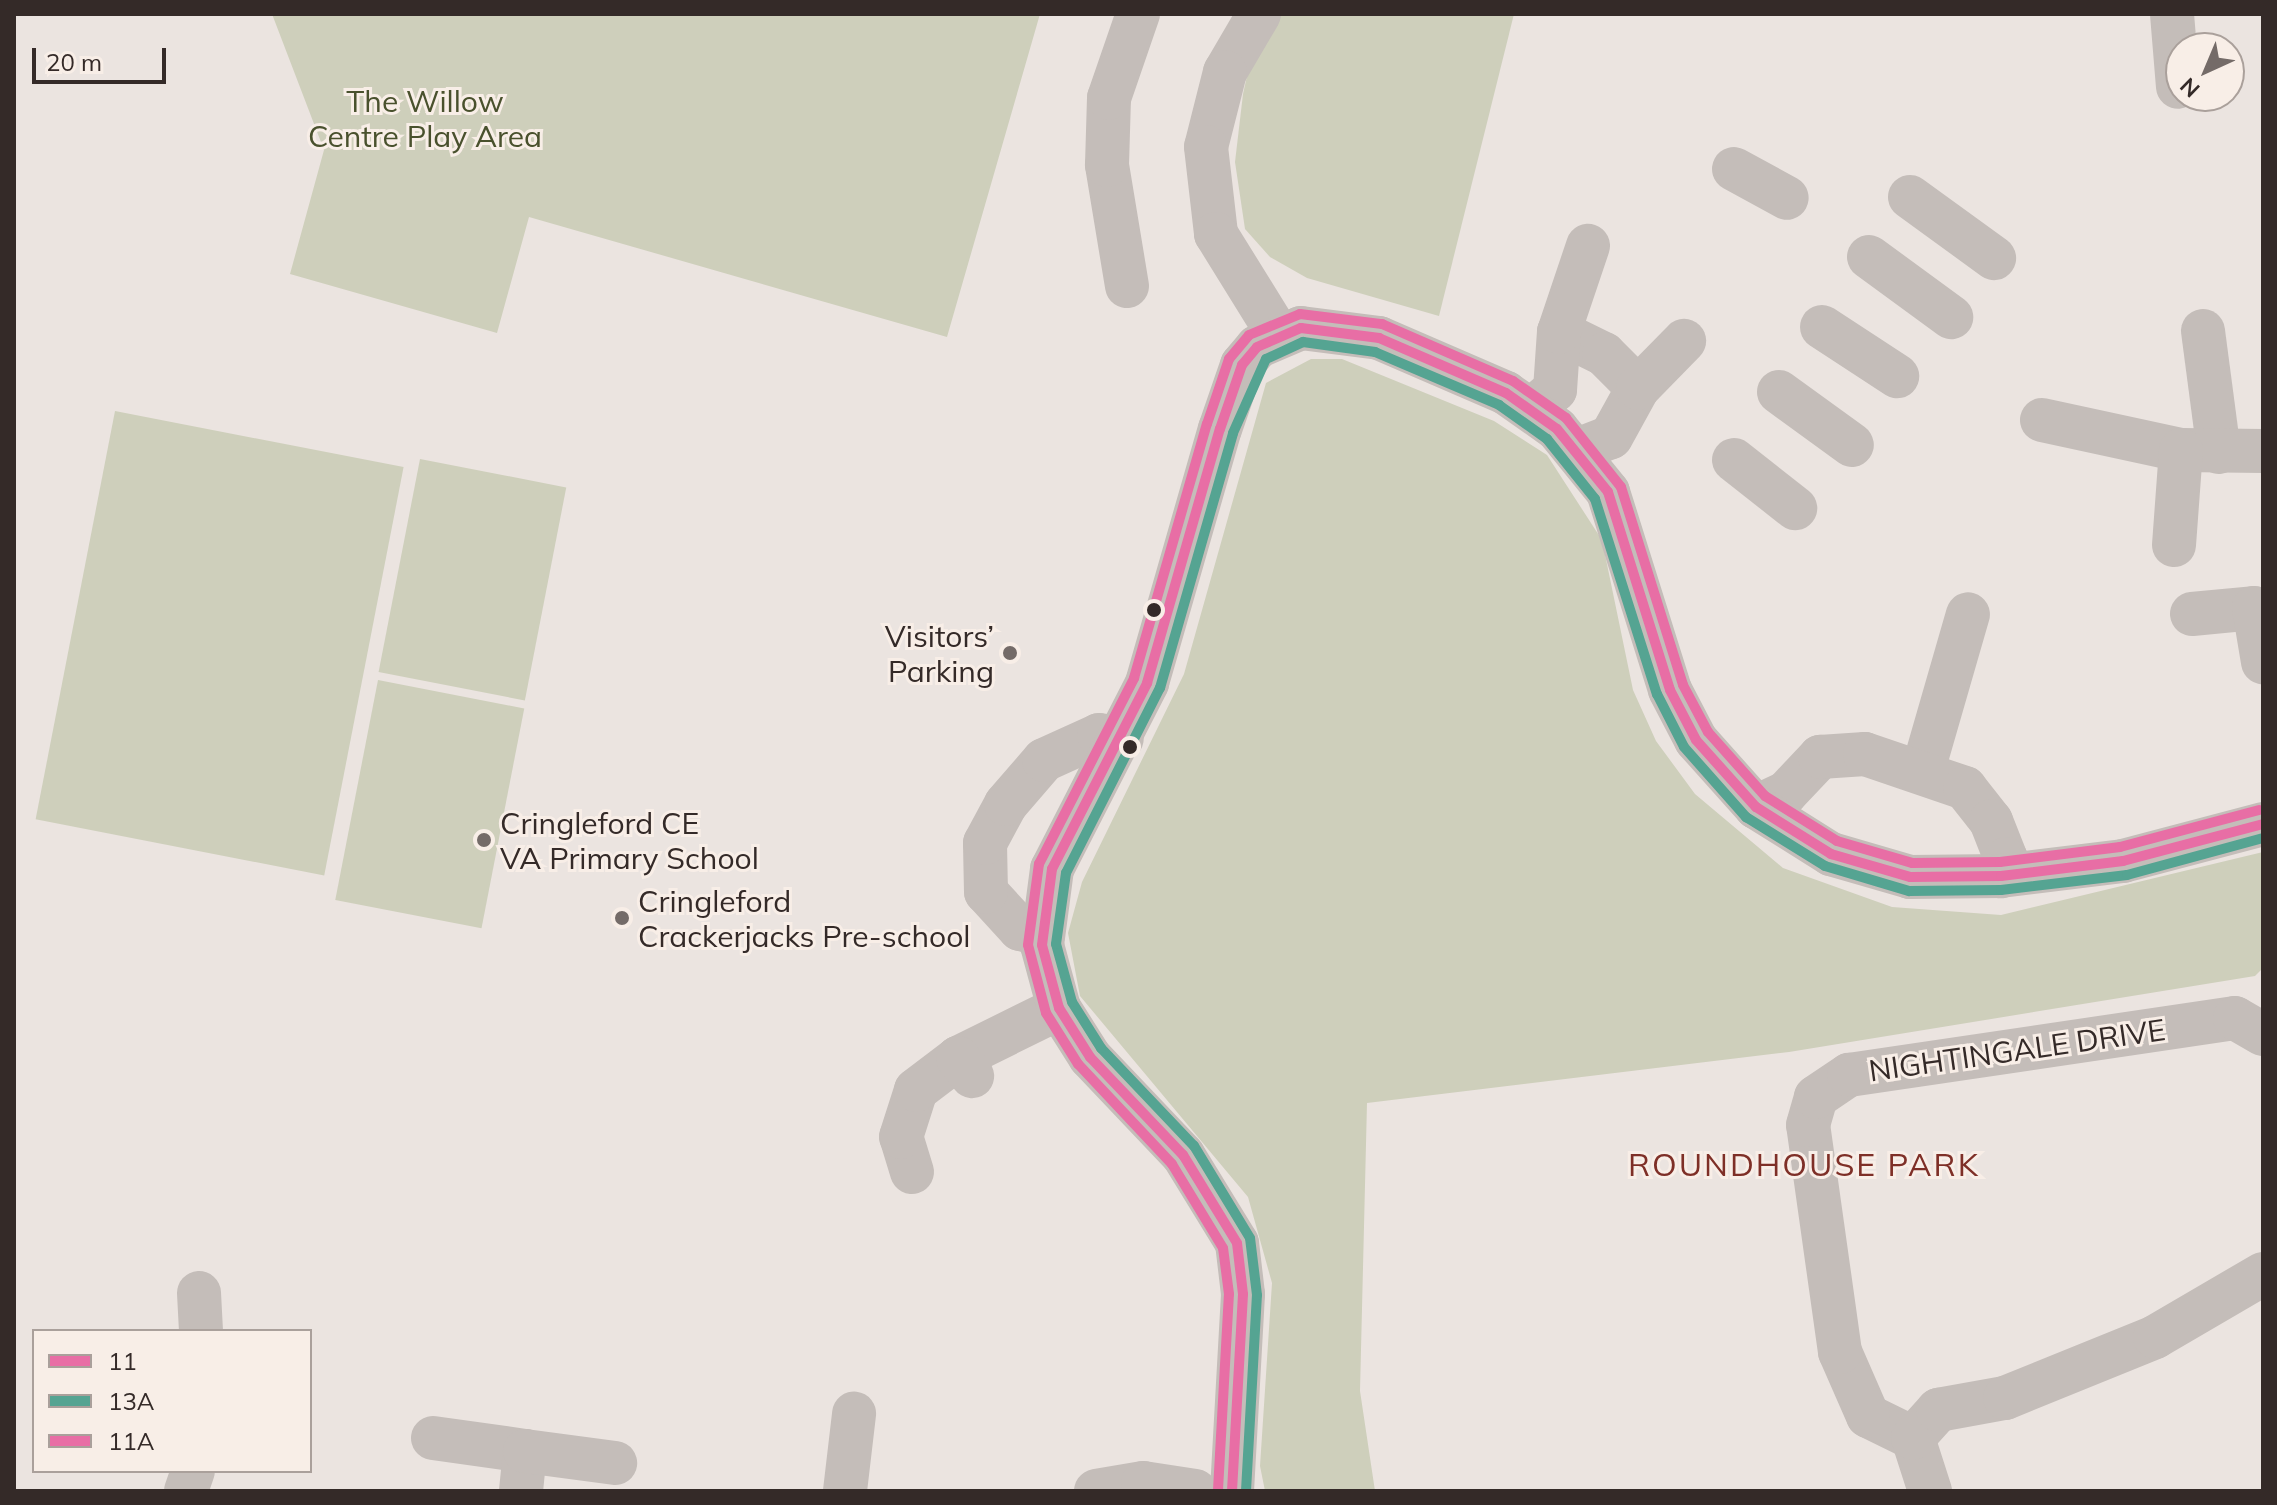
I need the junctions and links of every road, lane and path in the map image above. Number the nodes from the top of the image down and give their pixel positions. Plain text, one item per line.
1 (1138, 14) edge
2 (1259, 14) edge
3 (1734, 169) dead end
4 (1910, 197) dead end
5 (1787, 198) dead end
6 (1588, 246) dead end
7 (1869, 257) dead end
8 (1994, 258) dead end
9 (1127, 286) dead end
10 (1951, 317) dead end
11 (1822, 327) dead end
12 (2203, 331) dead end
13 (1559, 332) junction
14 (1278, 334) junction
15 (1684, 341) dead end
16 (1897, 376) dead end
17 (1638, 388) junction
18 (1779, 392) dead end
19 (1532, 409) junction
20 (2042, 420) dead end
21 (1852, 445) dead end
22 (1577, 450) junction
23 (2200, 451) junction
24 (2263, 451) edge
25 (1734, 460) dead end
26 (1795, 508) dead end
27 (2174, 545) dead end
28 (2259, 608) edge
29 (1968, 614) dead end
30 (2192, 614) dead end
31 (2263, 662) edge
32 (1122, 739) junction
33 (1923, 770) junction
34 (1756, 807) junction
35 (2263, 824) edge
36 (2001, 876) junction
37 (1043, 935) junction
38 (1059, 1008) junction
39 (2263, 1034) edge
40 (912, 1172) dead end
41 (2263, 1274) edge
42 (854, 1414) dead end
43 (433, 1438) dead end
44 (1913, 1438) junction
45 (615, 1463) dead end
46 (523, 1471) edge
47 (1214, 1488) edge
48 (845, 1491) edge
49 (1096, 1491) edge
50 (1930, 1491) edge

1 - 9 street
2 - 14 street
3 - 5 street
4 - 8 street
6 - 13 street
7 - 10 street
11 - 16 street
12 - 23 street
13 - 17 street
13 - 19 street
14 - 19 street
14 - 32 street
15 - 17 street
17 - 22 street
18 - 21 street
19 - 22 street
20 - 23 street
22 - 34 street
23 - 24 street
23 - 27 street
25 - 26 street
28 - 30 street
28 - 31 street
29 - 33 street
32 - 37 street
32 - 37 street
33 - 34 street
33 - 36 street
34 - 36 street
35 - 36 street
37 - 38 street
38 - 40 street
38 - 47 street
39 - 44 street, NIGHTINGALE DRIVE
41 - 44 street
42 - 48 street
43 - 46 street
44 - 50 street
45 - 46 street
47 - 49 street

